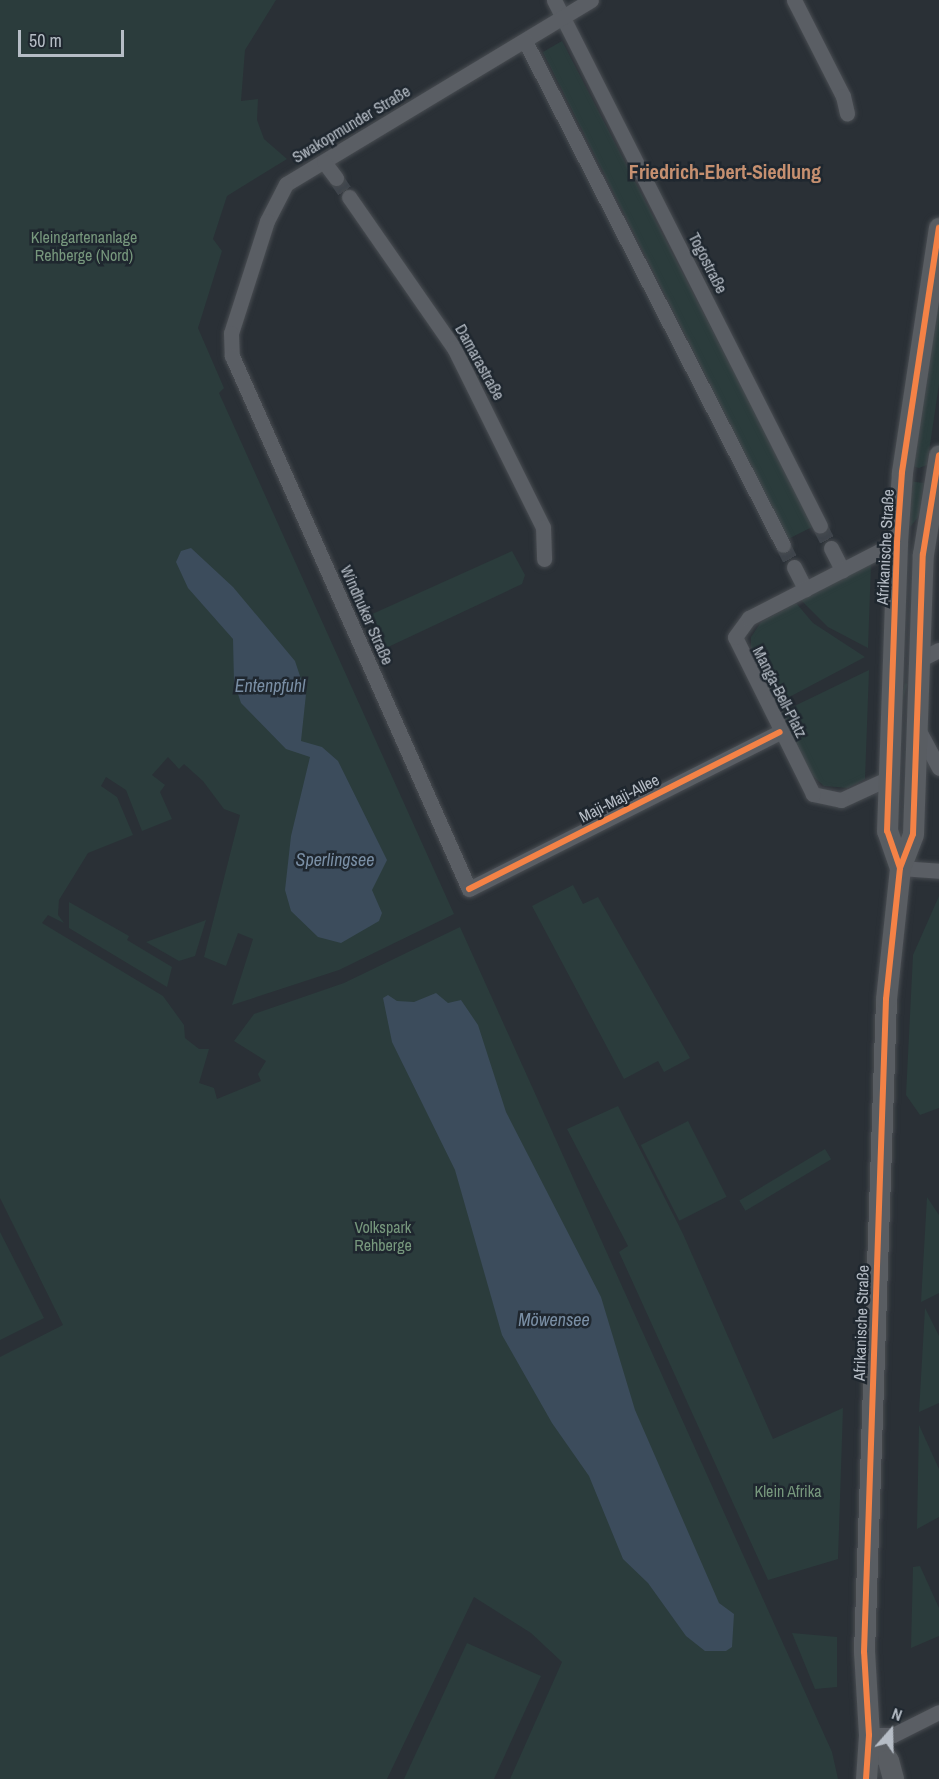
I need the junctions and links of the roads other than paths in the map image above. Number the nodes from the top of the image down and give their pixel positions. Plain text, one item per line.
1 (554, 0) edge
2 (591, 0) edge
3 (794, 0) edge
4 (562, 17) junction
5 (525, 41) junction
6 (847, 114) dead end
7 (324, 162) junction
8 (336, 178) tunnel mouth
9 (349, 197) tunnel mouth
10 (939, 228) edge
11 (232, 356) joint
12 (939, 455) edge
13 (902, 472) junction
14 (936, 477) junction
15 (934, 522) edge
16 (820, 526) tunnel mouth
17 (897, 542) junction
18 (783, 545) tunnel mouth
19 (831, 548) tunnel mouth
20 (544, 559) dead end
21 (794, 567) tunnel mouth
22 (842, 570) junction
23 (805, 589) junction
24 (939, 650) edge
25 (919, 660) junction
26 (893, 672) junction
27 (780, 732) junction
28 (932, 759) edge
29 (889, 778) junction
30 (900, 868) junction
31 (939, 871) edge
32 (469, 889) joint
33 (939, 1712) edge
34 (869, 1736) junction
35 (866, 1779) edge
36 (893, 1779) edge

1 - 4 street, Togostraße
2 - 4 street, Swakopmunder Straße
3 - 6 street
4 - 5 street, Swakopmunder Straße
4 - 16 street, Togostraße
5 - 7 street, Swakopmunder Straße
5 - 18 street
7 - 8 street
7 - 11 street, Swakopmunder Straße
9 - 20 street, Damarastraße
10 - 13 street, Afrikanische Straße
11 - 32 street, Windhuker Straße
12 - 14 street, Afrikanische Straße
13 - 14 street, Afrikanische Straße
13 - 17 street, Afrikanische Straße
14 - 15 street, Afrikanische Straße
15 - 17 street, Afrikanische Straße
15 - 25 street, Afrikanische Straße
17 - 22 street, Manga-Bell-Platz
17 - 26 street, Afrikanische Straße
19 - 22 street
21 - 23 street
22 - 23 street, Manga-Bell-Platz
23 - 27 street, Manga-Bell-Platz
24 - 25 street
25 - 26 street
25 - 28 street, Afrikanische Straße
26 - 29 street, Afrikanische Straße
27 - 29 street, Manga-Bell-Platz
27 - 32 street, Maji-Maji-Allee
28 - 29 street
28 - 30 street, Afrikanische Straße
29 - 30 street, Afrikanische Straße
30 - 31 street
30 - 34 street, Afrikanische Straße
33 - 34 street
34 - 35 street, Afrikanische Straße
34 - 36 street

